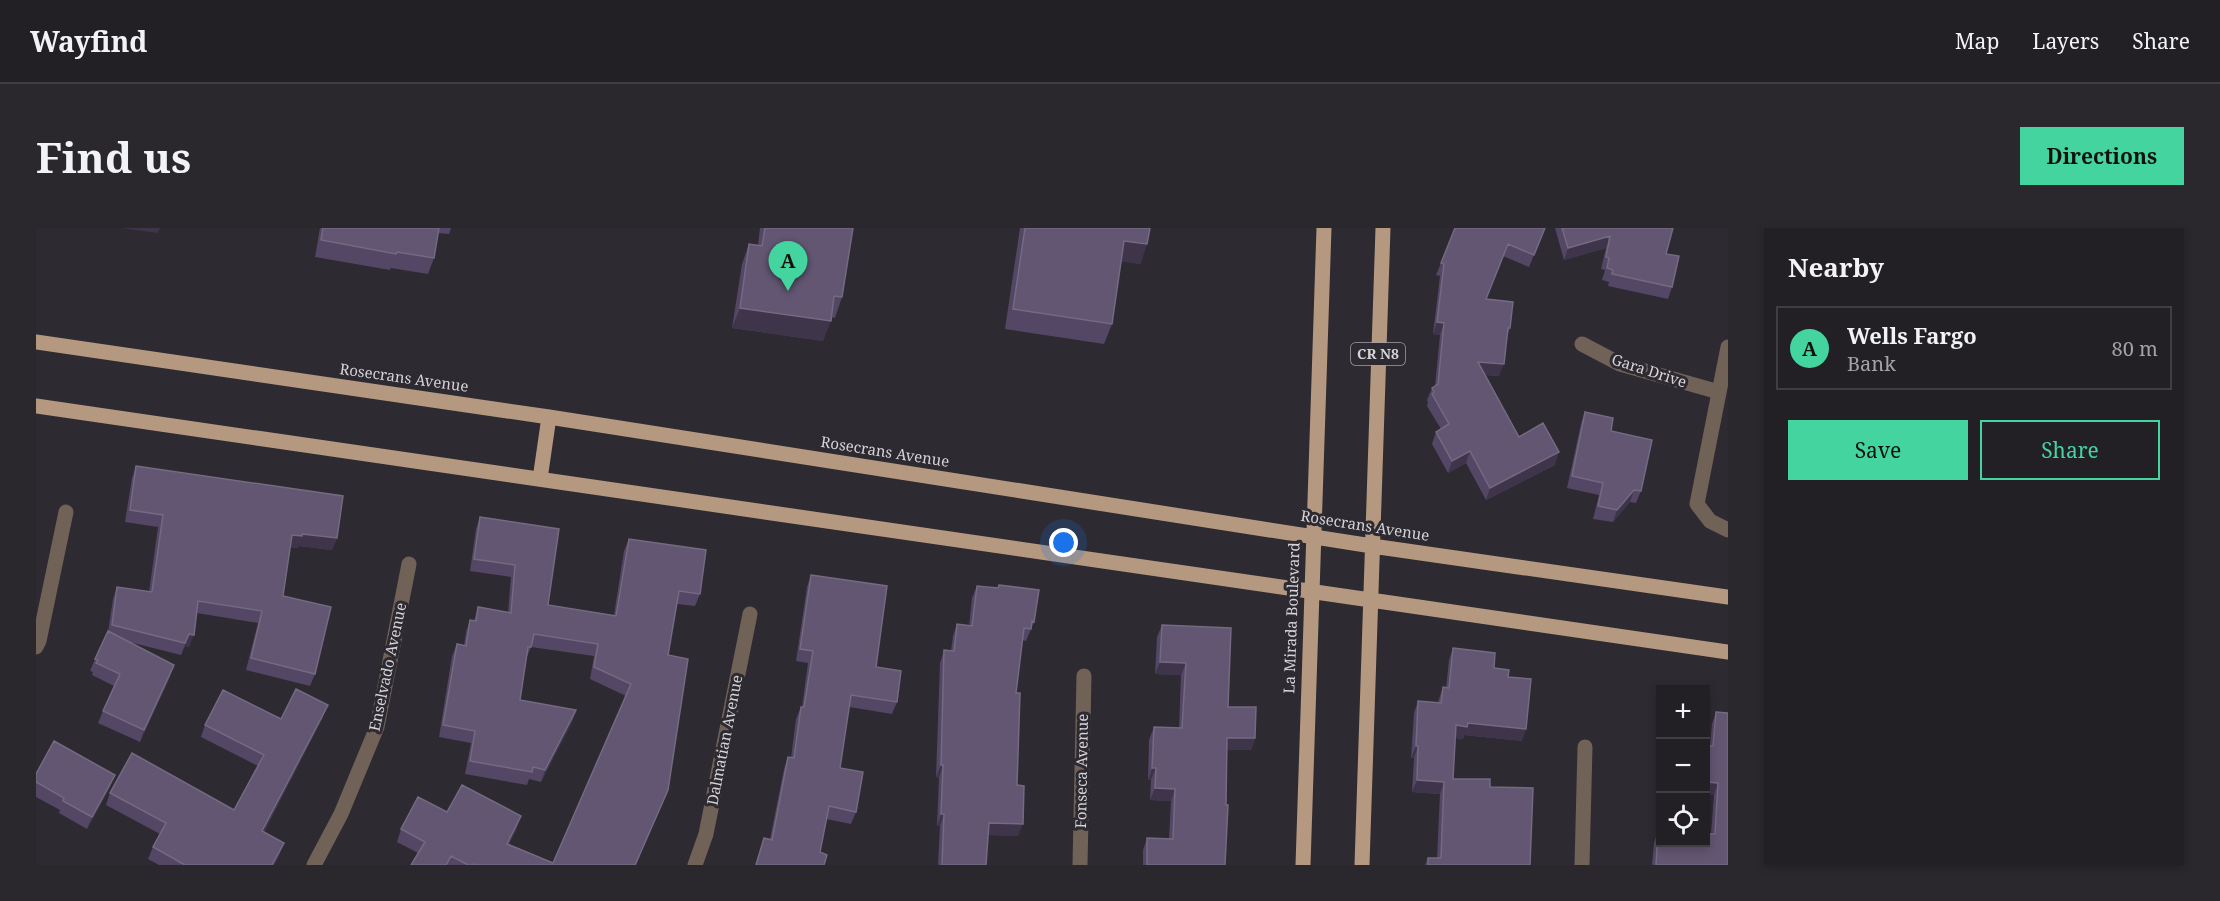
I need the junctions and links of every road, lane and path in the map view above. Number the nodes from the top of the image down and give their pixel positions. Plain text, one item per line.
1 (1324, 228) edge
2 (1383, 228) edge
3 (36, 342) edge
4 (1582, 344) dead end
5 (1728, 347) edge
6 (1719, 392) junction
7 (36, 406) edge
8 (549, 417) junction
9 (540, 479) junction
10 (66, 512) dead end
11 (1728, 530) edge
12 (1313, 537) junction
13 (1371, 546) junction
14 (409, 564) dead end
15 (1311, 591) junction
16 (1728, 597) edge
17 (1370, 601) junction
18 (750, 614) dead end
19 (36, 647) edge
20 (1728, 652) edge
21 (1084, 676) dead end
22 (1585, 747) dead end
23 (314, 865) edge
24 (695, 865) edge
25 (1080, 865) edge
26 (1303, 865) edge
27 (1362, 865) edge
28 (1582, 865) edge

1 - 12 main road, La Mirada Boulevard
2 - 13 main road, CR N8
3 - 8 main road, Rosecrans Avenue
4 - 6 street, Gara Drive
5 - 6 street
6 - 11 street
7 - 9 main road
8 - 9 main road
8 - 12 main road, Rosecrans Avenue
9 - 15 main road
10 - 19 street
12 - 13 main road, Rosecrans Avenue
12 - 15 main road, La Mirada Boulevard
13 - 16 main road, Rosecrans Avenue
13 - 17 main road, CR N8
14 - 23 street, Enselvado Avenue
15 - 17 main road
15 - 26 main road, La Mirada Boulevard
17 - 20 main road
17 - 27 main road, CR N8
18 - 24 street, Dalmatian Avenue
21 - 25 street, Fonseca Avenue
22 - 28 street

